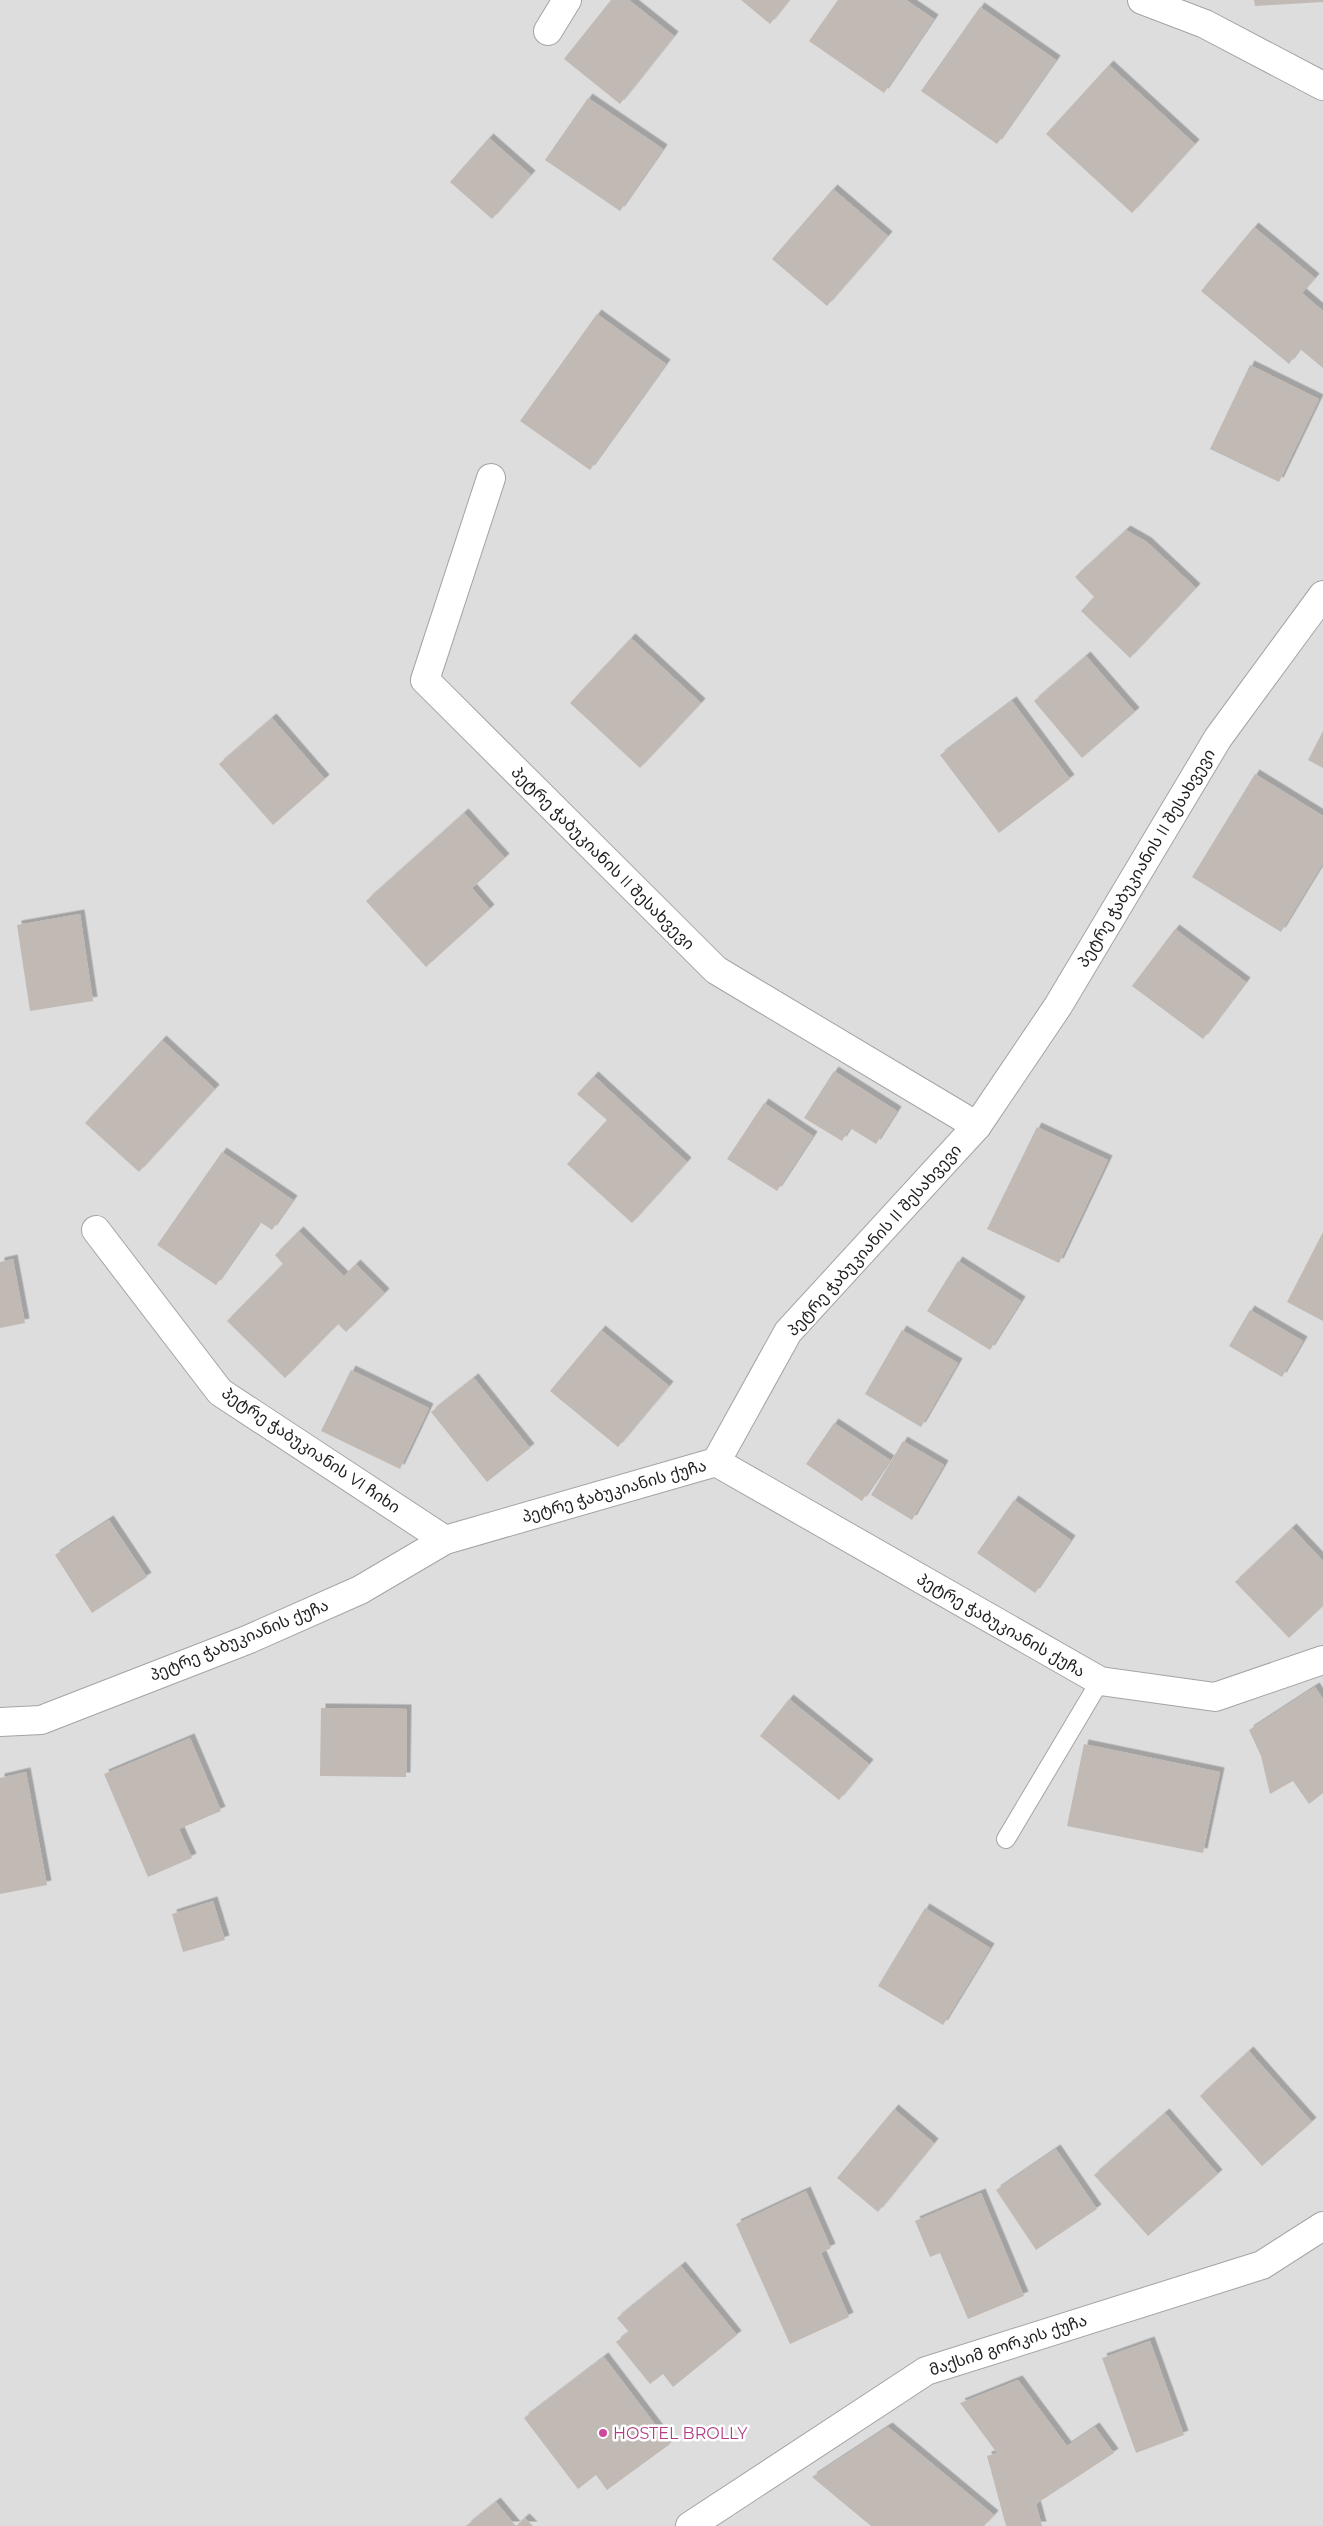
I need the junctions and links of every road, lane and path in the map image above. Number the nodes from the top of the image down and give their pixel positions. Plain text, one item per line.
1 (567, 0) edge
2 (1142, 0) edge
3 (548, 31) dead end
4 (1323, 86) edge
5 (491, 478) dead end
6 (1323, 595) edge
7 (977, 1126) junction
8 (96, 1230) dead end
9 (716, 1462) junction
10 (445, 1540) junction
11 (1323, 1660) edge
12 (1100, 1682) junction
13 (0, 1722) edge
14 (1006, 1839) dead end
15 (1323, 2226) edge
16 (690, 2526) edge

1 - 3 street
2 - 4 street
5 - 7 street, პეტრე ჭაბუკიანის II შესახვევი
6 - 7 street, პეტრე ჭაბუკიანის II შესახვევი
7 - 9 street, პეტრე ჭაბუკიანის II შესახვევი
8 - 10 street, პეტრე ჭაბუკიანის VI ჩიხი
9 - 10 street, პეტრე ჭაბუკიანის ქუჩა
9 - 12 street, პეტრე ჭაბუკიანის ქუჩა
10 - 13 street, პეტრე ჭაბუკიანის ქუჩა
11 - 12 street, პეტრე ჭაბუკიანის ქუჩა
12 - 14 lane
15 - 16 street, მაქსიმ გორკის ქუჩა

